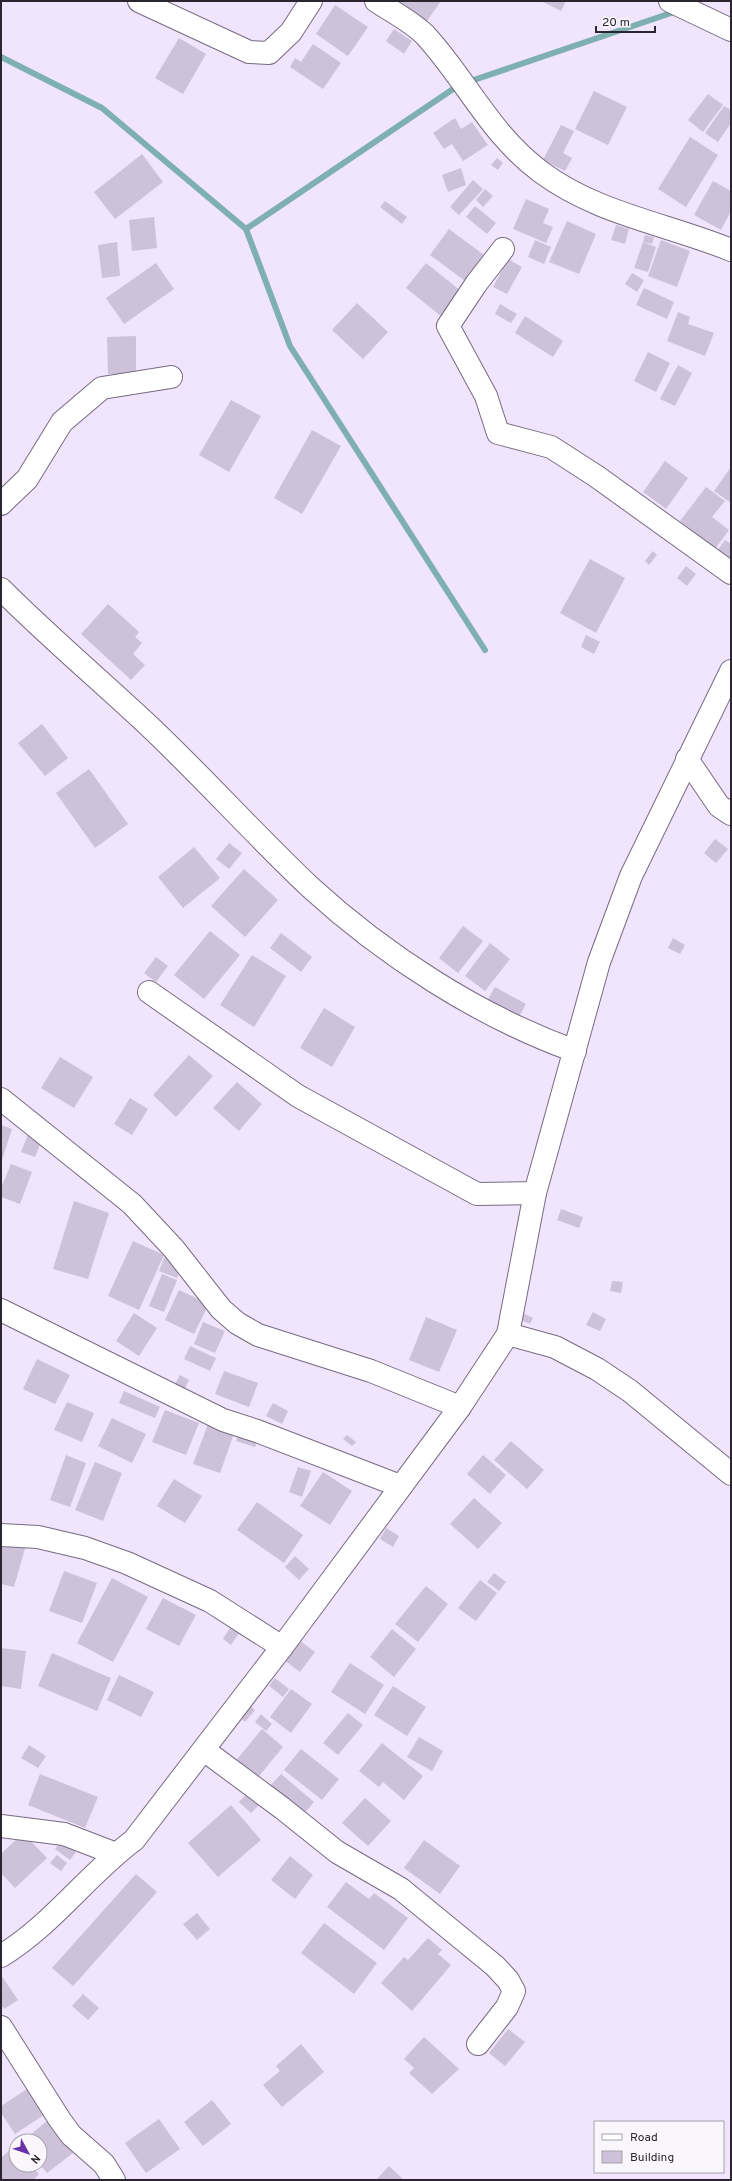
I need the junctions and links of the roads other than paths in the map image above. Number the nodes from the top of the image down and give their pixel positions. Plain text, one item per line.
1 (139, 1) edge
2 (311, 1) edge
3 (376, 1) edge
4 (670, 1) edge
5 (731, 30) edge
6 (503, 249) dead end
7 (731, 250) edge
8 (171, 377) dead end
9 (1, 504) edge
10 (731, 573) edge
11 (1, 589) edge
12 (731, 671) edge
13 (687, 759) junction
14 (731, 814) edge
15 (149, 992) dead end
16 (575, 1051) junction
17 (1, 1099) edge
18 (535, 1193) junction
19 (1, 1310) edge
20 (508, 1334) junction
21 (460, 1407) junction
22 (731, 1474) edge
23 (400, 1486) junction
24 (1, 1535) edge
25 (282, 1647) junction
26 (204, 1750) junction
27 (1, 1826) edge
28 (116, 1854) junction
29 (1, 1956) edge
30 (1, 2027) edge
31 (478, 2044) dead end
32 (114, 2180) edge

1 - 2 street
3 - 7 street
4 - 5 street
6 - 10 street
8 - 9 street
11 - 16 street
12 - 13 street
13 - 14 street
13 - 16 street
15 - 18 street
16 - 18 street
17 - 21 street
18 - 20 street
19 - 23 street
20 - 21 street
20 - 22 street
21 - 23 street
23 - 25 street
24 - 25 street
25 - 26 street
26 - 28 street
26 - 31 street
27 - 28 street
28 - 29 street
30 - 32 street

